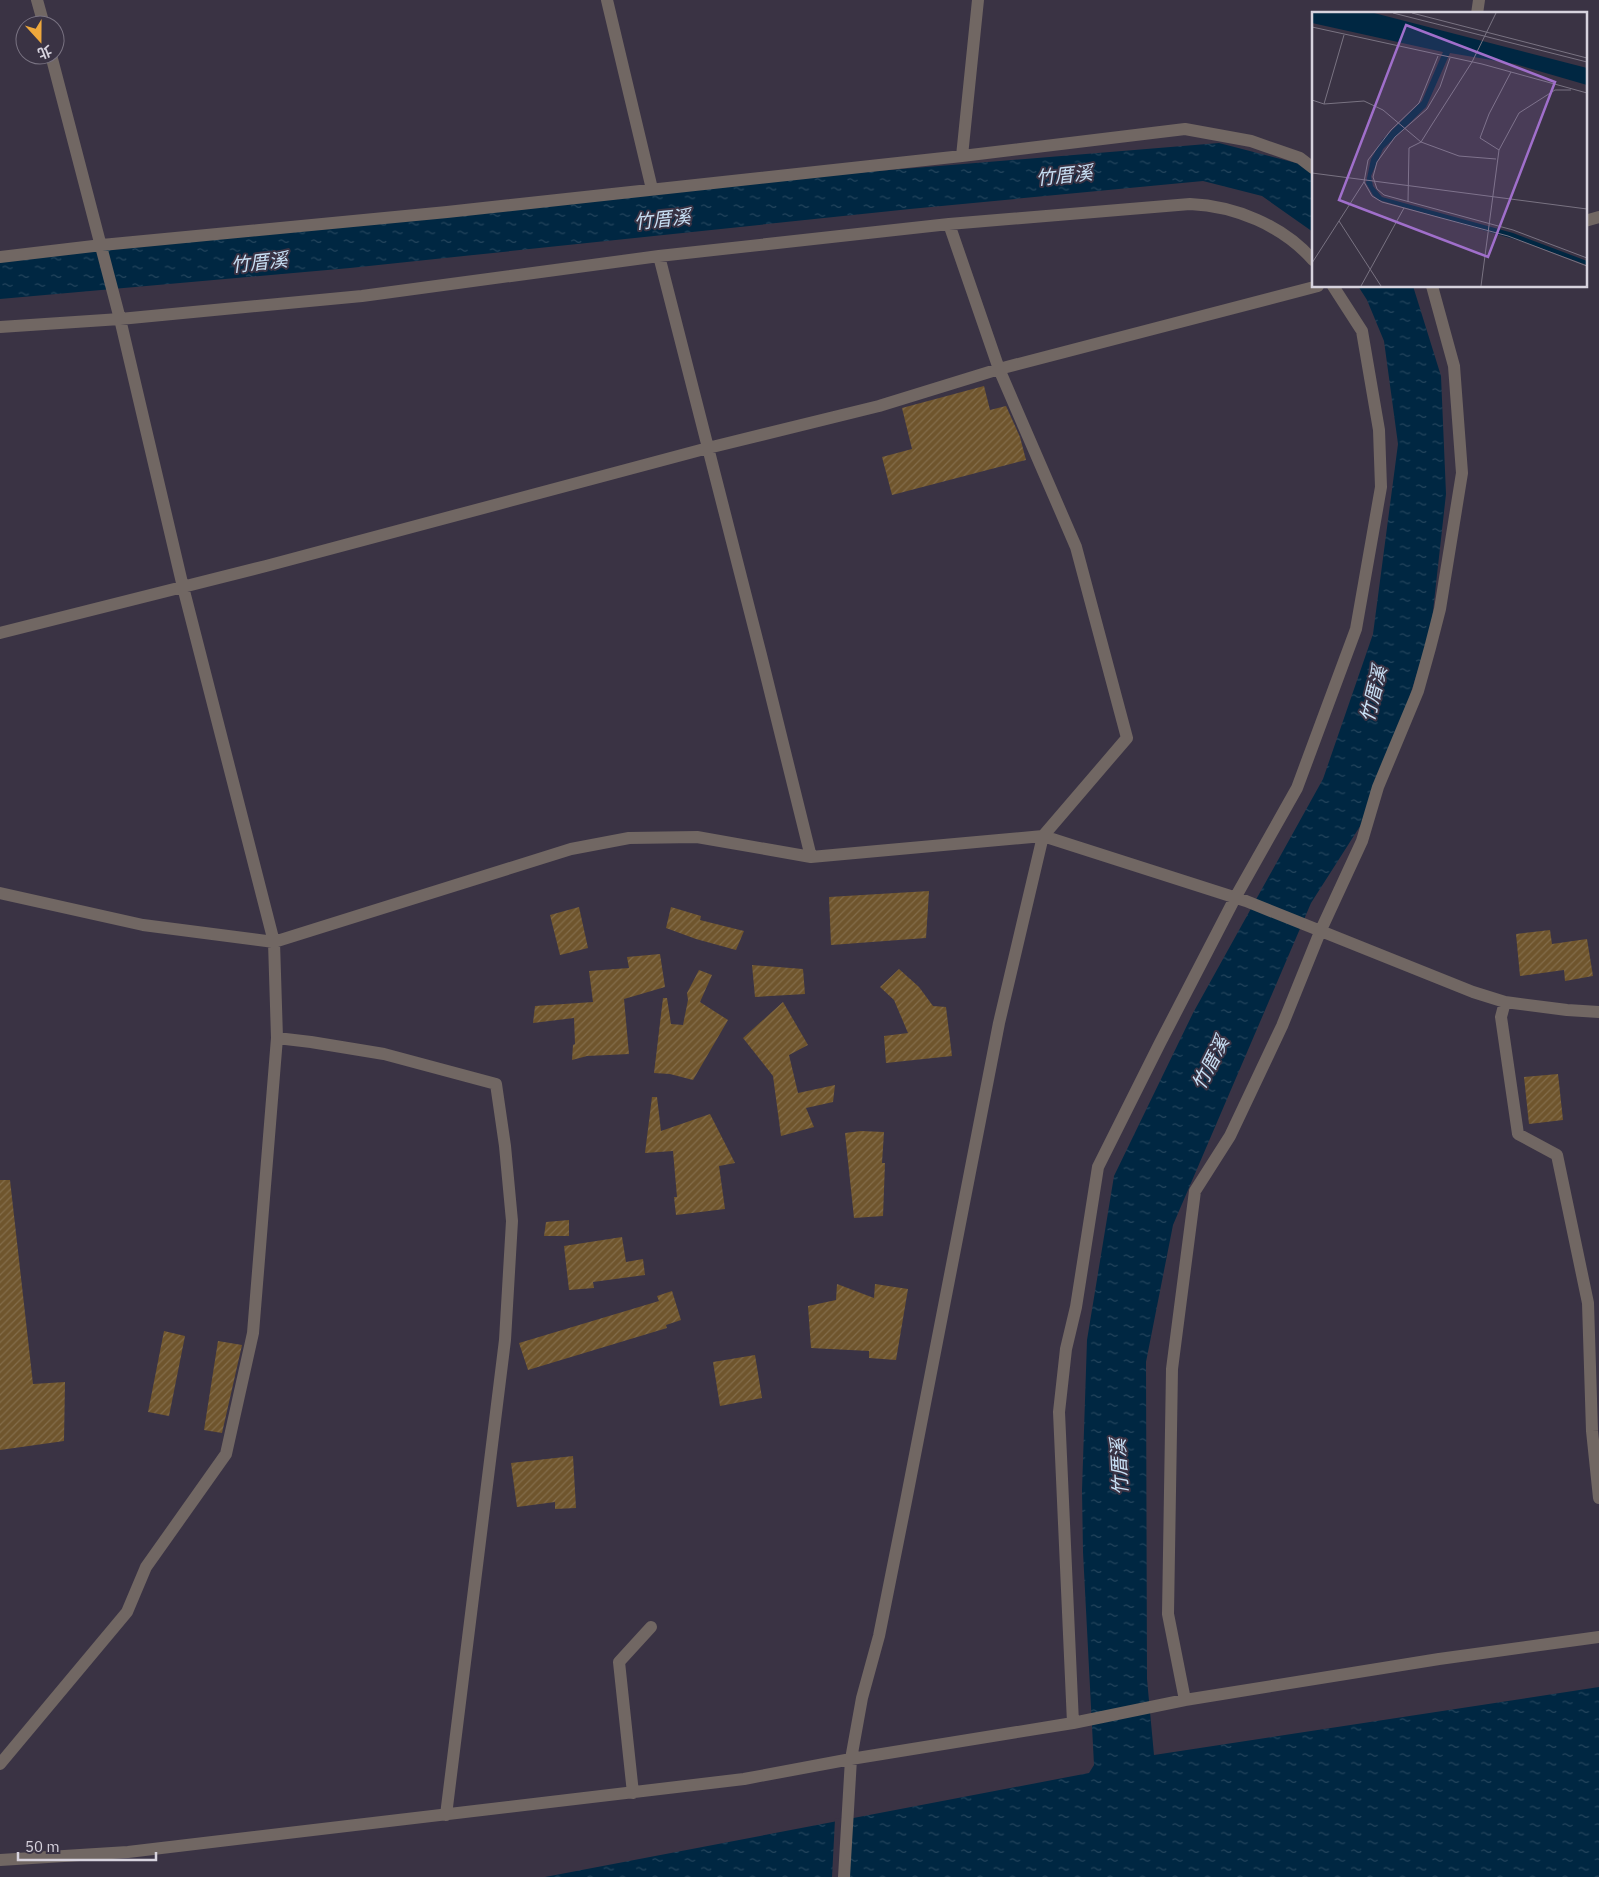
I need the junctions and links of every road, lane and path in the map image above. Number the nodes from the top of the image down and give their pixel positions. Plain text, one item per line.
1 (37, 0) edge
2 (608, 0) edge
3 (978, 0) edge
4 (41, 15) edge
5 (54, 65) edge
6 (962, 156) junction
7 (1312, 167) edge
8 (652, 189) junction
9 (1599, 217) edge
10 (1586, 221) edge
11 (949, 224) junction
12 (102, 245) junction
13 (659, 256) junction
14 (0, 257) edge
15 (1312, 259) edge
16 (1312, 288) edge
17 (1334, 288) edge
18 (1433, 288) edge
19 (120, 319) junction
20 (0, 327) edge
21 (999, 369) junction
22 (708, 448) junction
23 (183, 587) junction
24 (0, 633) edge
25 (1043, 836) junction
26 (811, 857) junction
27 (0, 893) edge
28 (1240, 899) junction
29 (1320, 932) junction
30 (274, 942) junction
31 (1505, 1002) junction
32 (1599, 1012) edge
33 (276, 1038) junction
34 (1595, 1431) edge
35 (1599, 1498) edge
36 (651, 1627) dead end
37 (1599, 1637) edge
38 (1185, 1700) junction
39 (1072, 1723) junction
40 (851, 1759) junction
41 (0, 1764) edge
42 (633, 1793) junction
43 (446, 1815) junction
44 (0, 1860) edge
45 (844, 1877) edge

1 - 4 street
2 - 8 street
3 - 6 street
5 - 12 street
6 - 7 street
6 - 8 street
8 - 12 street
9 - 10 street
11 - 13 street
11 - 15 street
11 - 21 street
12 - 14 street
12 - 19 street
13 - 19 street
13 - 22 street
16 - 21 street
17 - 28 street
18 - 29 street
19 - 20 street
19 - 23 street
21 - 22 street
21 - 25 street
22 - 23 street
22 - 26 street
23 - 24 street
23 - 30 street
25 - 26 street
25 - 28 street
25 - 40 street
26 - 30 street
27 - 30 street
28 - 29 street
28 - 39 street
29 - 31 street
29 - 38 street
30 - 33 street
31 - 32 street
31 - 34 street
33 - 41 street
33 - 43 street
34 - 35 street
36 - 42 street
37 - 38 street
38 - 39 street
39 - 40 street
40 - 42 street
40 - 45 street
42 - 43 street
43 - 44 street

